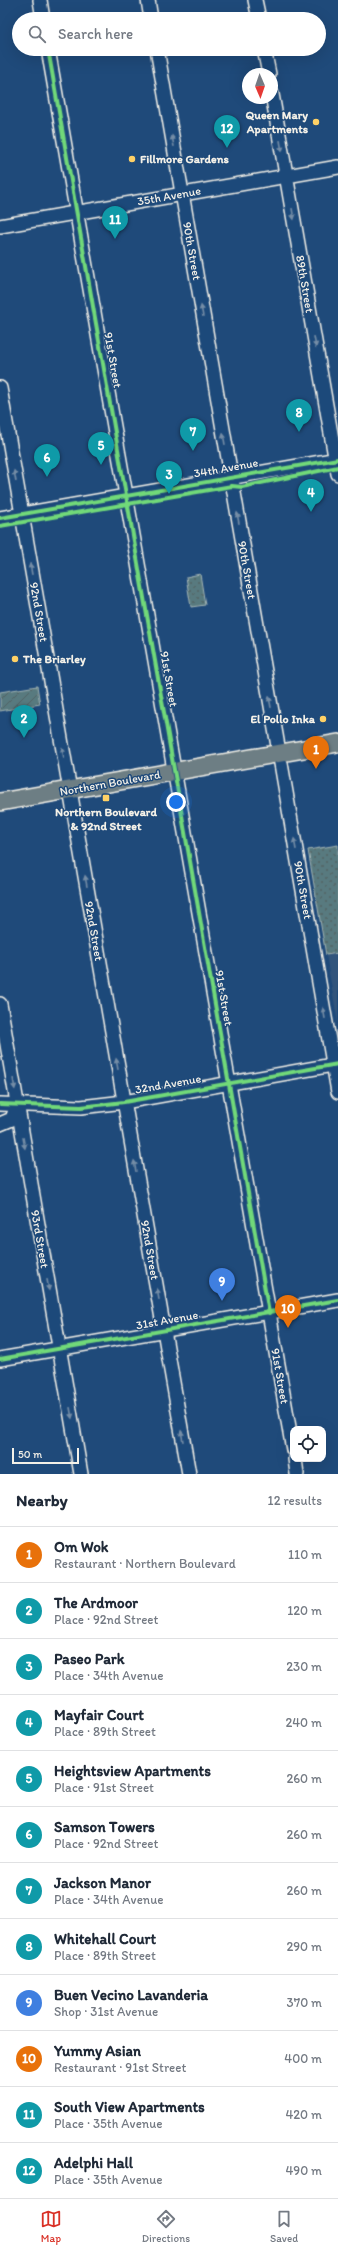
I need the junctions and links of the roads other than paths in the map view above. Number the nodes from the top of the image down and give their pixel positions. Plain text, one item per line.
1 (40, 0) edge
2 (148, 0) edge
3 (256, 0) edge
4 (42, 12) edge
5 (151, 12) edge
6 (258, 12) edge
7 (49, 56) edge
8 (158, 56) edge
9 (265, 56) edge
10 (267, 68) edge
11 (274, 104) edge
12 (338, 167) edge
13 (286, 176) junction
14 (182, 194) junction
15 (77, 212) junction
16 (0, 226) edge
17 (0, 388) edge
18 (337, 465) edge
19 (232, 482) junction
20 (127, 500) junction
21 (0, 518) edge
22 (22, 518) junction
23 (0, 526) edge
24 (338, 743) edge
25 (279, 753) junction
26 (175, 771) junction
27 (69, 790) junction
28 (0, 802) edge
29 (0, 1004) edge
30 (336, 1065) edge
31 (228, 1083) junction
32 (338, 1092) edge
33 (124, 1102) junction
34 (0, 1104) edge
35 (17, 1105) junction
36 (0, 1124) edge
37 (338, 1300) edge
38 (269, 1313) junction
39 (164, 1331) junction
40 (60, 1349) junction
41 (0, 1359) edge
42 (290, 1433) edge
43 (295, 1462) edge
44 (81, 1474) edge
45 (189, 1474) edge
46 (297, 1474) edge

1 - 4 street
2 - 5 street
3 - 6 street
7 - 15 street, 91st Street
14 -> 8 street, 90th Street
9 - 10 street
11 -> 13 street, 89th Street
12 - 13 street, 35th Avenue
13 - 14 street, 35th Avenue
13 -> 18 street, 89th Street
14 - 15 street, 35th Avenue
19 -> 14 street, 90th Street
15 - 16 street, 35th Avenue
15 - 20 street, 91st Street
22 -> 17 street, 92nd Street
18 - 19 street, 34th Avenue
19 - 20 street, 34th Avenue
25 -> 19 street, 90th Street
20 - 22 street, 34th Avenue
20 - 26 street, 91st Street
21 - 22 street, 34th Avenue
22 - 23 street, 34th Avenue
27 -> 22 street, 92nd Street
24 - 25 main road, Northern Boulevard
25 - 26 main road, Northern Boulevard
30 -> 25 street, 90th Street
26 - 27 main road, Northern Boulevard
26 - 31 street, 91st Street
27 - 28 main road, Northern Boulevard
33 -> 27 street, 92nd Street
29 -> 35 street, 93rd Street
30 - 31 street, 32nd Avenue
30 - 32 street, 90th Street
31 - 33 street, 32nd Avenue
31 - 38 street, 91st Street
33 - 35 street, 32nd Avenue
39 -> 33 street, 92nd Street
34 - 35 street, 32nd Avenue
35 - 36 street
35 -> 40 street, 93rd Street
37 - 38 street, 31st Avenue
38 - 39 street, 31st Avenue
38 - 42 street, 91st Street
39 - 40 street, 31st Avenue
45 -> 39 street, 92nd Street
40 - 41 street, 31st Avenue
40 -> 44 street, 93rd Street
43 - 46 street

